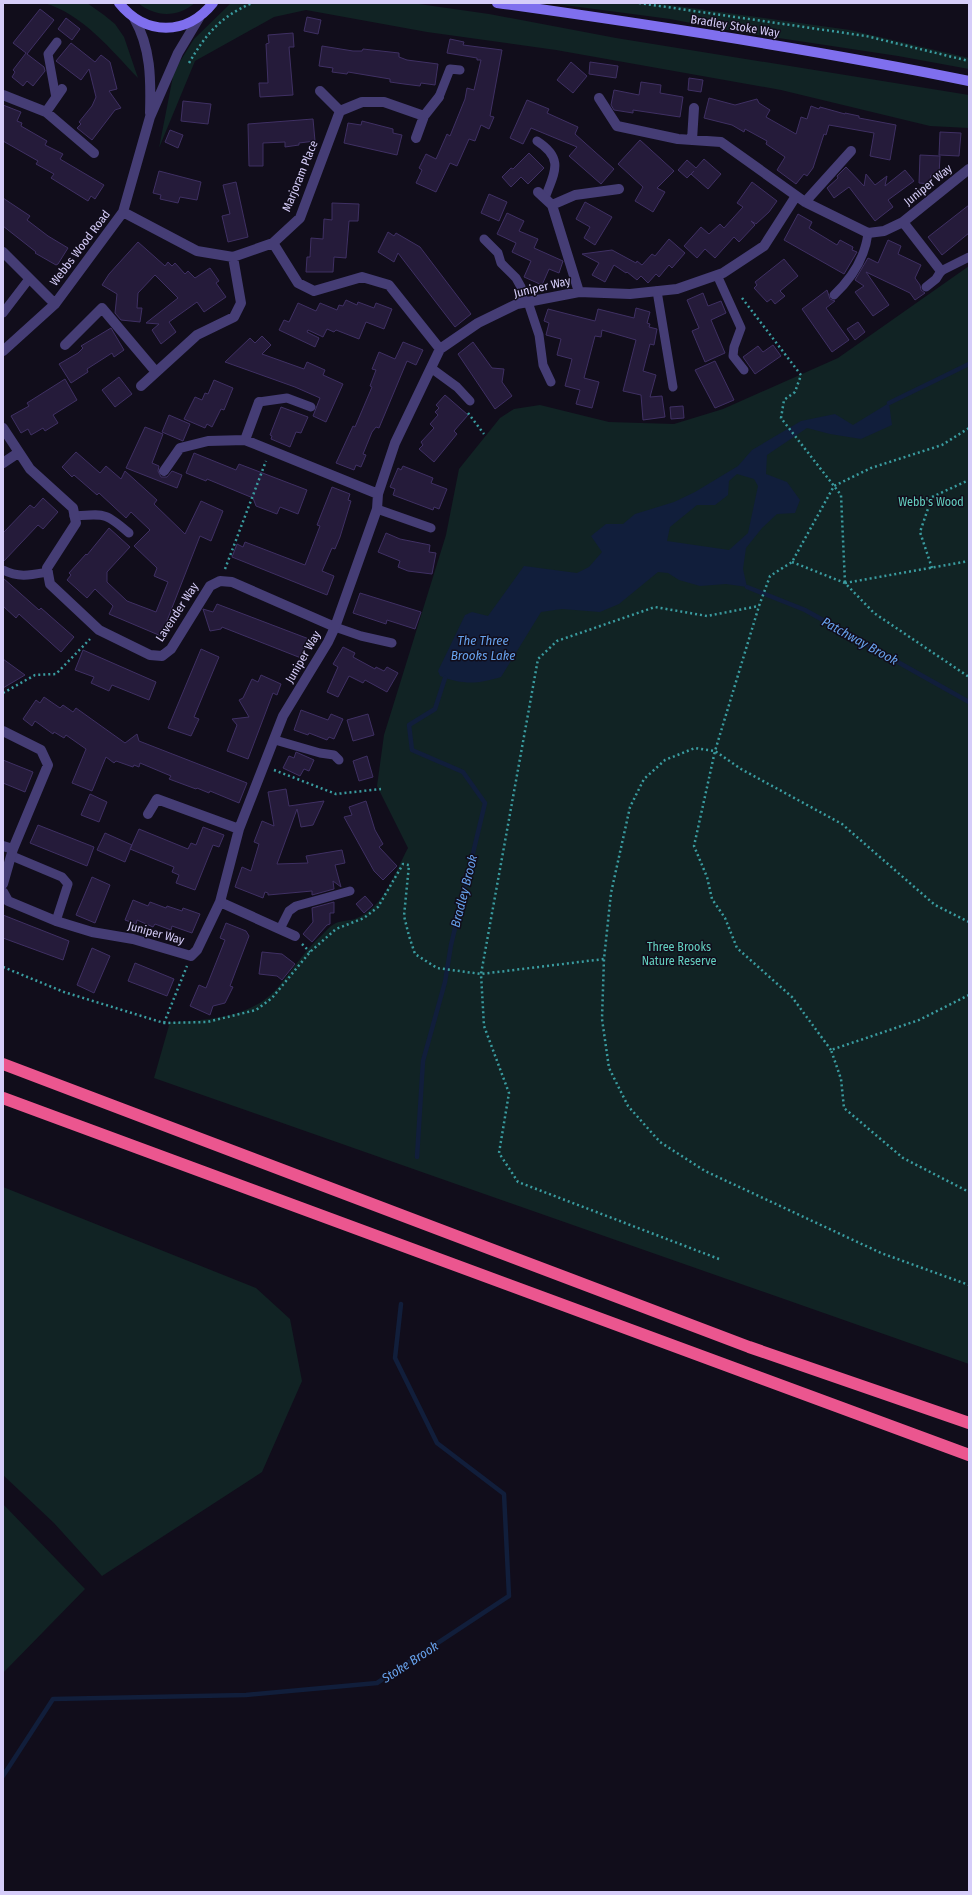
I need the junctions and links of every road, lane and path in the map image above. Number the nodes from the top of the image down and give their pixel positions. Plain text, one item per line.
1 (116, 3) edge
2 (214, 3) edge
3 (252, 3) edge
4 (497, 3) edge
5 (640, 3) edge
6 (122, 7) edge
7 (134, 18) junction
8 (199, 18) junction
9 (57, 42) dead end
10 (969, 61) edge
11 (185, 69) dead end
12 (460, 70) dead end
13 (969, 81) edge
14 (62, 89) dead end
15 (320, 92) dead end
16 (3, 95) edge
17 (439, 97) joint
18 (56, 98) junction
19 (599, 98) dead end
20 (694, 108) dead end
21 (340, 111) junction
22 (46, 112) junction
23 (150, 116) junction
24 (424, 116) junction
25 (416, 138) dead end
26 (692, 140) junction
27 (537, 142) dead end
28 (851, 151) dead end
29 (94, 153) dead end
30 (969, 169) edge
31 (619, 189) dead end
32 (545, 198) junction
33 (800, 199) junction
34 (123, 212) junction
35 (903, 222) junction
36 (868, 233) junction
37 (484, 239) dead end
38 (273, 243) junction
39 (3, 252) edge
40 (233, 257) junction
41 (969, 257) edge
42 (941, 271) junction
43 (717, 275) junction
44 (29, 279) junction
45 (926, 287) dead end
46 (658, 291) junction
47 (579, 292) junction
48 (834, 295) dead end
49 (741, 297) dead end
50 (526, 302) junction
51 (55, 304) junction
52 (3, 313) edge
53 (65, 345) dead end
54 (440, 349) junction
55 (3, 352) edge
56 (430, 368) junction
57 (744, 370) dead end
58 (156, 372) junction
59 (551, 382) dead end
60 (141, 386) dead end
61 (673, 387) dead end
62 (470, 401) dead end
63 (259, 402) joint
64 (311, 407) dead end
65 (3, 428) edge
66 (969, 428) edge
67 (245, 440) junction
68 (270, 450) junction
69 (18, 453) junction
70 (3, 463) edge
71 (164, 470) dead end
72 (969, 480) edge
73 (834, 486) junction
74 (378, 494) junction
75 (377, 509) junction
76 (74, 516) junction
77 (430, 528) dead end
78 (129, 533) dead end
79 (792, 562) junction
80 (969, 562) edge
81 (932, 568) junction
82 (3, 570) edge
83 (48, 572) junction
84 (220, 581) junction
85 (845, 583) junction
86 (759, 606) junction
87 (335, 627) junction
88 (99, 630) junction
89 (392, 643) dead end
90 (969, 677) edge
91 (3, 693) edge
92 (3, 732) edge
93 (275, 740) junction
94 (716, 751) junction
95 (339, 760) dead end
96 (265, 766) junction
97 (381, 789) dead end
98 (148, 814) dead end
99 (239, 829) junction
100 (3, 846) edge
101 (12, 852) junction
102 (3, 884) edge
103 (350, 891) dead end
104 (3, 892) edge
105 (220, 902) junction
106 (56, 921) junction
107 (969, 922) edge
108 (280, 929) junction
109 (295, 936) dead end
110 (190, 956) junction
111 (604, 959) junction
112 (3, 967) edge
113 (481, 974) junction
114 (969, 995) edge
115 (164, 1023) junction
116 (831, 1050) junction
117 (3, 1064) edge
118 (3, 1098) edge
119 (969, 1192) edge
120 (719, 1260) dead end
121 (969, 1285) edge
122 (969, 1423) edge
123 (969, 1455) edge

1 - 6 street
2 - 8 street
3 - 11 path
4 - 13 street, Bradley Stoke Way
5 - 10 path
6 - 7 street
7 - 8 street
7 - 23 street, Webbs Wood Road
8 - 23 street, Webbs Wood Road
9 - 18 lane
12 - 17 lane
14 - 18 street
15 - 21 street
16 - 22 street
17 - 24 street
18 - 22 street
19 - 26 street
20 - 26 street
21 - 24 street
21 - 38 street, Marjoram Place
22 - 29 street
23 - 34 street, Webbs Wood Road
24 - 25 street
26 - 33 street
27 - 32 lane
28 - 33 street, Juniper Way
30 - 35 street, Juniper Way
31 - 32 street
32 - 47 street, Juniper Way
33 - 36 street
33 - 43 street, Juniper Way
34 - 40 street, Marjoram Place
34 - 51 street, Webbs Wood Road
35 - 36 street, Juniper Way
35 - 42 street, Juniper Way
36 - 48 lane
37 - 50 lane
38 - 40 street, Marjoram Place
38 - 54 street
39 - 44 street
40 - 58 street
41 - 42 lane
42 - 45 lane
43 - 46 street, Juniper Way
43 - 57 lane
44 - 51 street
44 - 52 lane
46 - 47 street, Juniper Way
46 - 61 lane
47 - 50 street, Juniper Way
49 - 73 path
50 - 54 street, Juniper Way
50 - 59 lane
51 - 55 street, Webbs Wood Road
53 - 58 street
54 - 56 street, Juniper Way
56 - 62 lane
56 - 74 street, Juniper Way
58 - 60 street
63 - 64 lane
63 - 67 street
65 - 69 street
66 - 73 path
67 - 68 street
67 - 71 street
68 - 74 street
68 - 84 path
69 - 70 street
69 - 76 street
72 - 81 path
73 - 79 path
73 - 85 path
74 - 75 street, Juniper Way
75 - 77 lane
75 - 87 street, Juniper Way
76 - 78 lane
76 - 83 street
79 - 85 path
79 - 86 path
80 - 81 path
81 - 85 path
82 - 83 lane
83 - 88 street, Lavender Way
84 - 87 street
84 - 88 street, Lavender Way
85 - 90 path
86 - 94 path
86 - 113 path
87 - 89 lane
87 - 93 street, Juniper Way
88 - 91 path
92 - 101 street
93 - 95 lane
93 - 96 street, Juniper Way
94 - 107 path
94 - 111 path
94 - 116 path
96 - 97 path
96 - 99 street, Juniper Way
98 - 99 street
99 - 105 street, Juniper Way
100 - 101 street
101 - 102 street
101 - 106 lane
103 - 108 lane
104 - 106 street, Juniper Way
105 - 108 street
105 - 110 street, Juniper Way
106 - 110 street, Juniper Way
108 - 109 street
110 - 115 path
111 - 113 path
111 - 121 path
112 - 115 path
113 - 115 path
113 - 120 path
114 - 116 path
116 - 119 path
117 - 122 highway
118 - 123 highway

